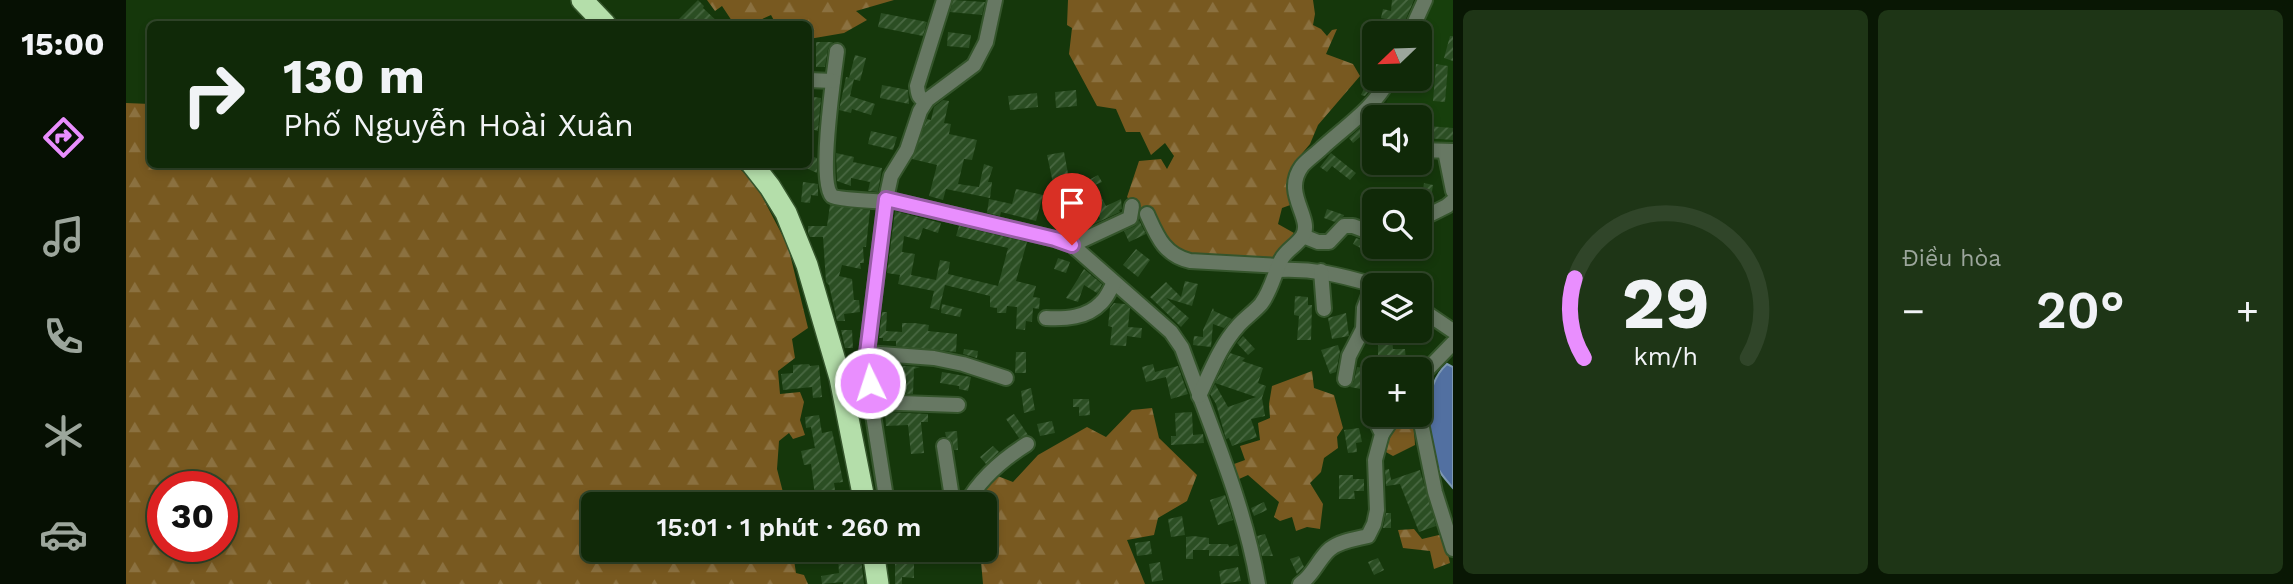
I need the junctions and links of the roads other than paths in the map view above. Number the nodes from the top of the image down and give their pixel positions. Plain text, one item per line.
1 (582, 0) edge
2 (944, 0) edge
3 (995, 0) edge
4 (1425, 0) edge
5 (602, 21) edge
6 (1415, 21) edge
7 (836, 51) dead end
8 (812, 80) edge
9 (833, 81) junction
10 (927, 100) junction
11 (1362, 119) edge
12 (1449, 151) edge
13 (755, 168) edge
14 (1453, 191) edge
15 (885, 201) junction
16 (1453, 201) edge
17 (1132, 206) dead end
18 (1432, 213) edge
19 (1147, 214) dead end
20 (1362, 229) edge
21 (1303, 236) junction
22 (1072, 245) junction
23 (1278, 268) junction
24 (1321, 271) junction
25 (1114, 282) junction
26 (1362, 282) edge
27 (1324, 309) dead end
28 (1432, 317) edge
29 (1046, 318) dead end
30 (1453, 331) edge
31 (1362, 332) edge
32 (1453, 343) edge
33 (867, 353) junction
34 (1432, 365) edge
35 (1006, 378) dead end
36 (1345, 379) dead end
37 (1199, 396) junction
38 (871, 402) junction
39 (958, 405) dead end
40 (1379, 427) edge
41 (1387, 427) edge
42 (1422, 427) edge
43 (1382, 434) junction
44 (1027, 444) dead end
45 (944, 446) dead end
46 (862, 492) edge
47 (885, 492) edge
48 (951, 492) edge
49 (974, 492) edge
50 (1448, 520) edge
51 (1453, 549) edge
52 (875, 562) edge
53 (878, 584) edge
54 (1258, 584) edge
55 (1300, 584) edge

1 - 5 highway
2 - 10 street
3 - 10 street
4 - 6 street
7 - 9 street
8 - 9 street
9 - 15 street
10 - 15 street
11 - 21 street
12 - 14 street
13 - 46 highway
15 - 22 street
15 - 33 street
16 - 18 street
17 - 22 street
19 - 23 street
20 - 21 street
21 - 23 street
22 - 25 street
23 - 24 street
23 - 37 street
24 - 26 street
24 - 27 street
25 - 29 street
25 - 37 street
28 - 30 street
31 - 36 street
32 - 34 street
33 - 35 street
33 - 38 street
37 - 54 street
38 - 39 street
38 - 47 street
40 - 43 street
41 - 43 street
42 - 50 street
43 - 55 street
44 - 49 street
45 - 48 street
50 - 51 street
52 - 53 highway

